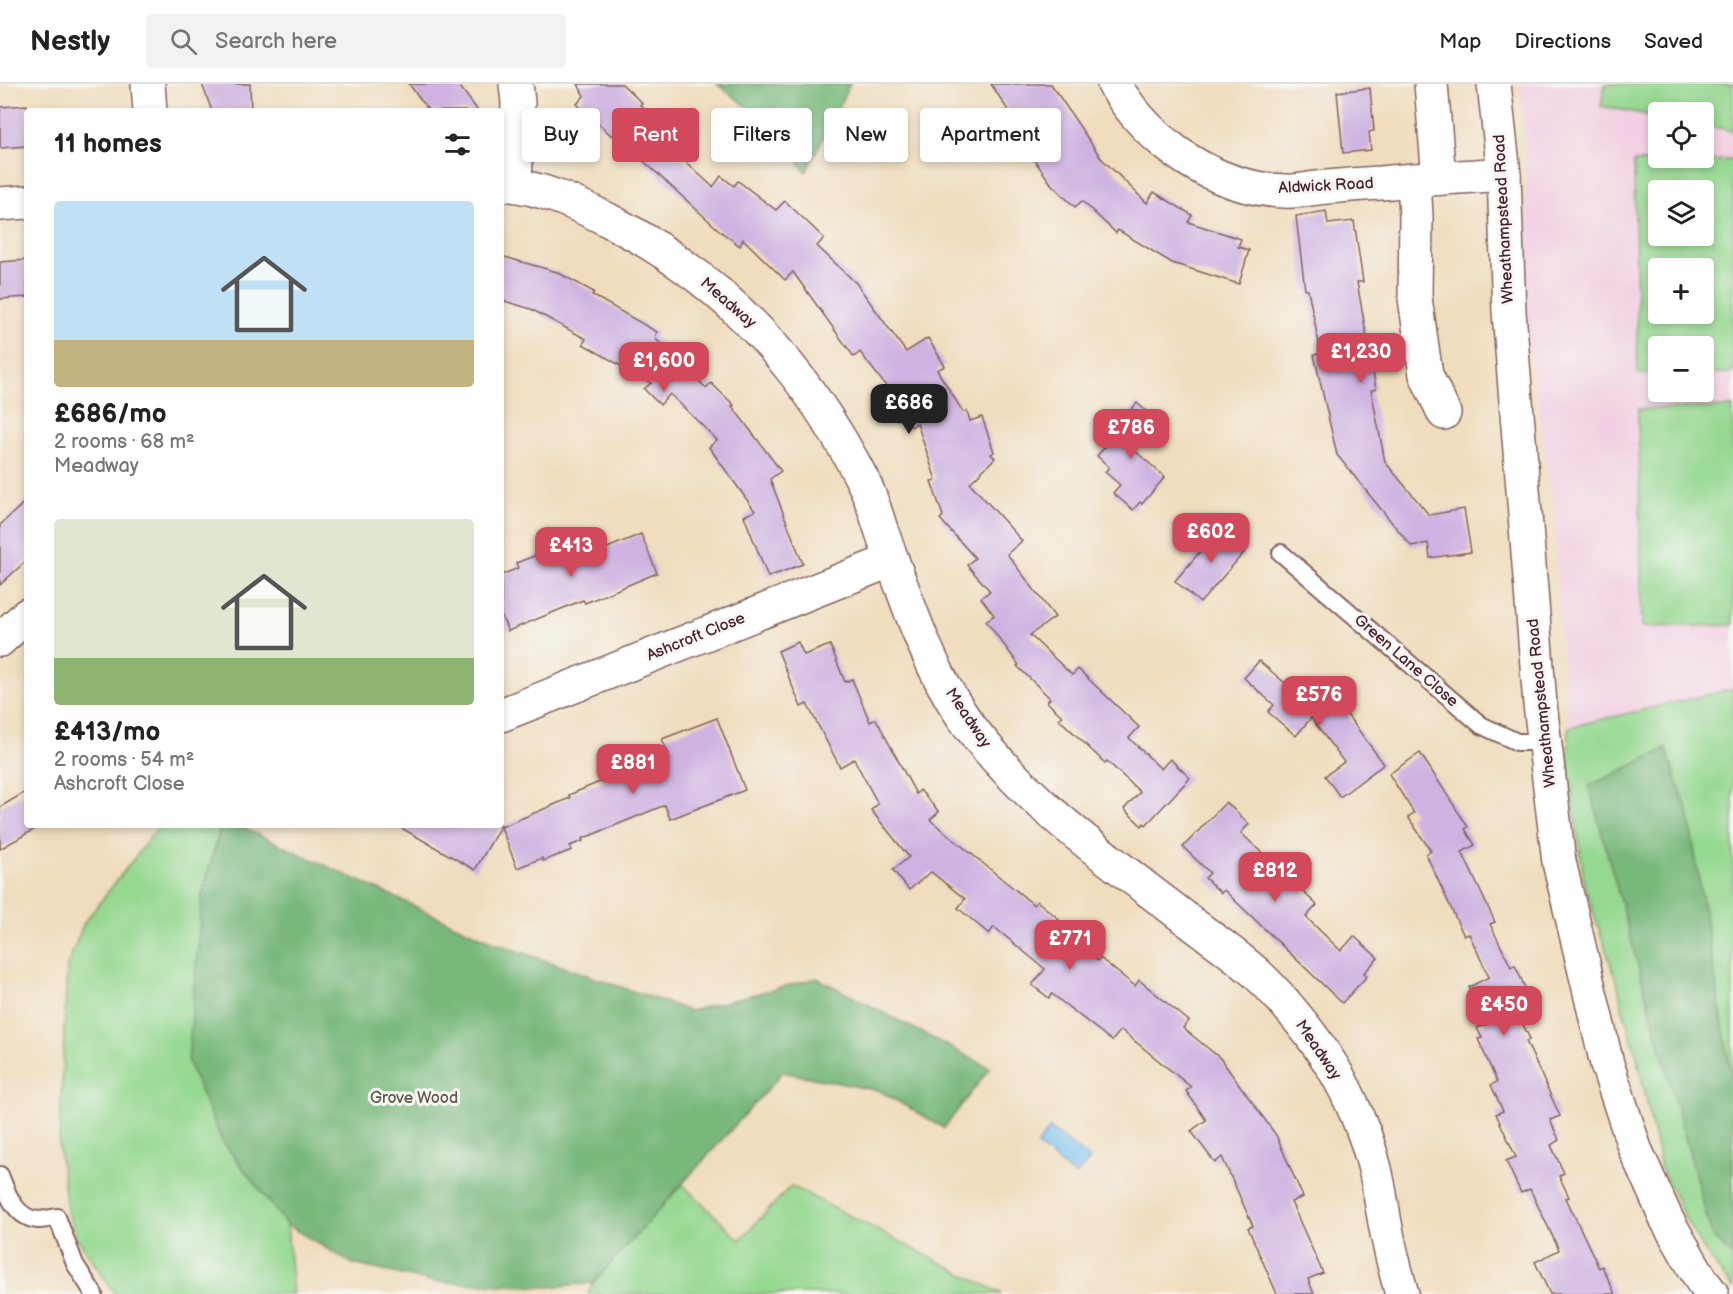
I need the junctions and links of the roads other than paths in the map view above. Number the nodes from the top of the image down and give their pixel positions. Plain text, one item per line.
1 (148, 84) edge
2 (516, 84) edge
3 (1114, 84) edge
4 (1431, 84) edge
5 (1494, 84) edge
6 (150, 108) edge
7 (1504, 174) junction
8 (1427, 179) junction
9 (508, 185) edge
10 (24, 202) edge
11 (0, 204) edge
12 (1444, 413) dead end
13 (1281, 553) dead end
14 (892, 560) junction
15 (24, 618) edge
16 (0, 640) edge
17 (504, 714) edge
18 (1544, 742) junction
19 (0, 1175) edge
20 (94, 1294) edge
21 (1402, 1294) edge
22 (1712, 1294) edge

1 - 6 street
2 - 9 street
3 - 8 street, Aldwick Road
4 - 8 street
5 - 7 street, Wheathampstead Road
7 - 8 street, Aldwick Road
7 - 18 street, Wheathampstead Road
8 - 12 street
9 - 14 street, Meadway
10 - 11 street
13 - 18 lane, Green Lane Close
14 - 17 street, Ashcroft Close
14 - 21 street, Meadway
15 - 16 street
18 - 22 street, Wheathampstead Road
19 - 20 lane

